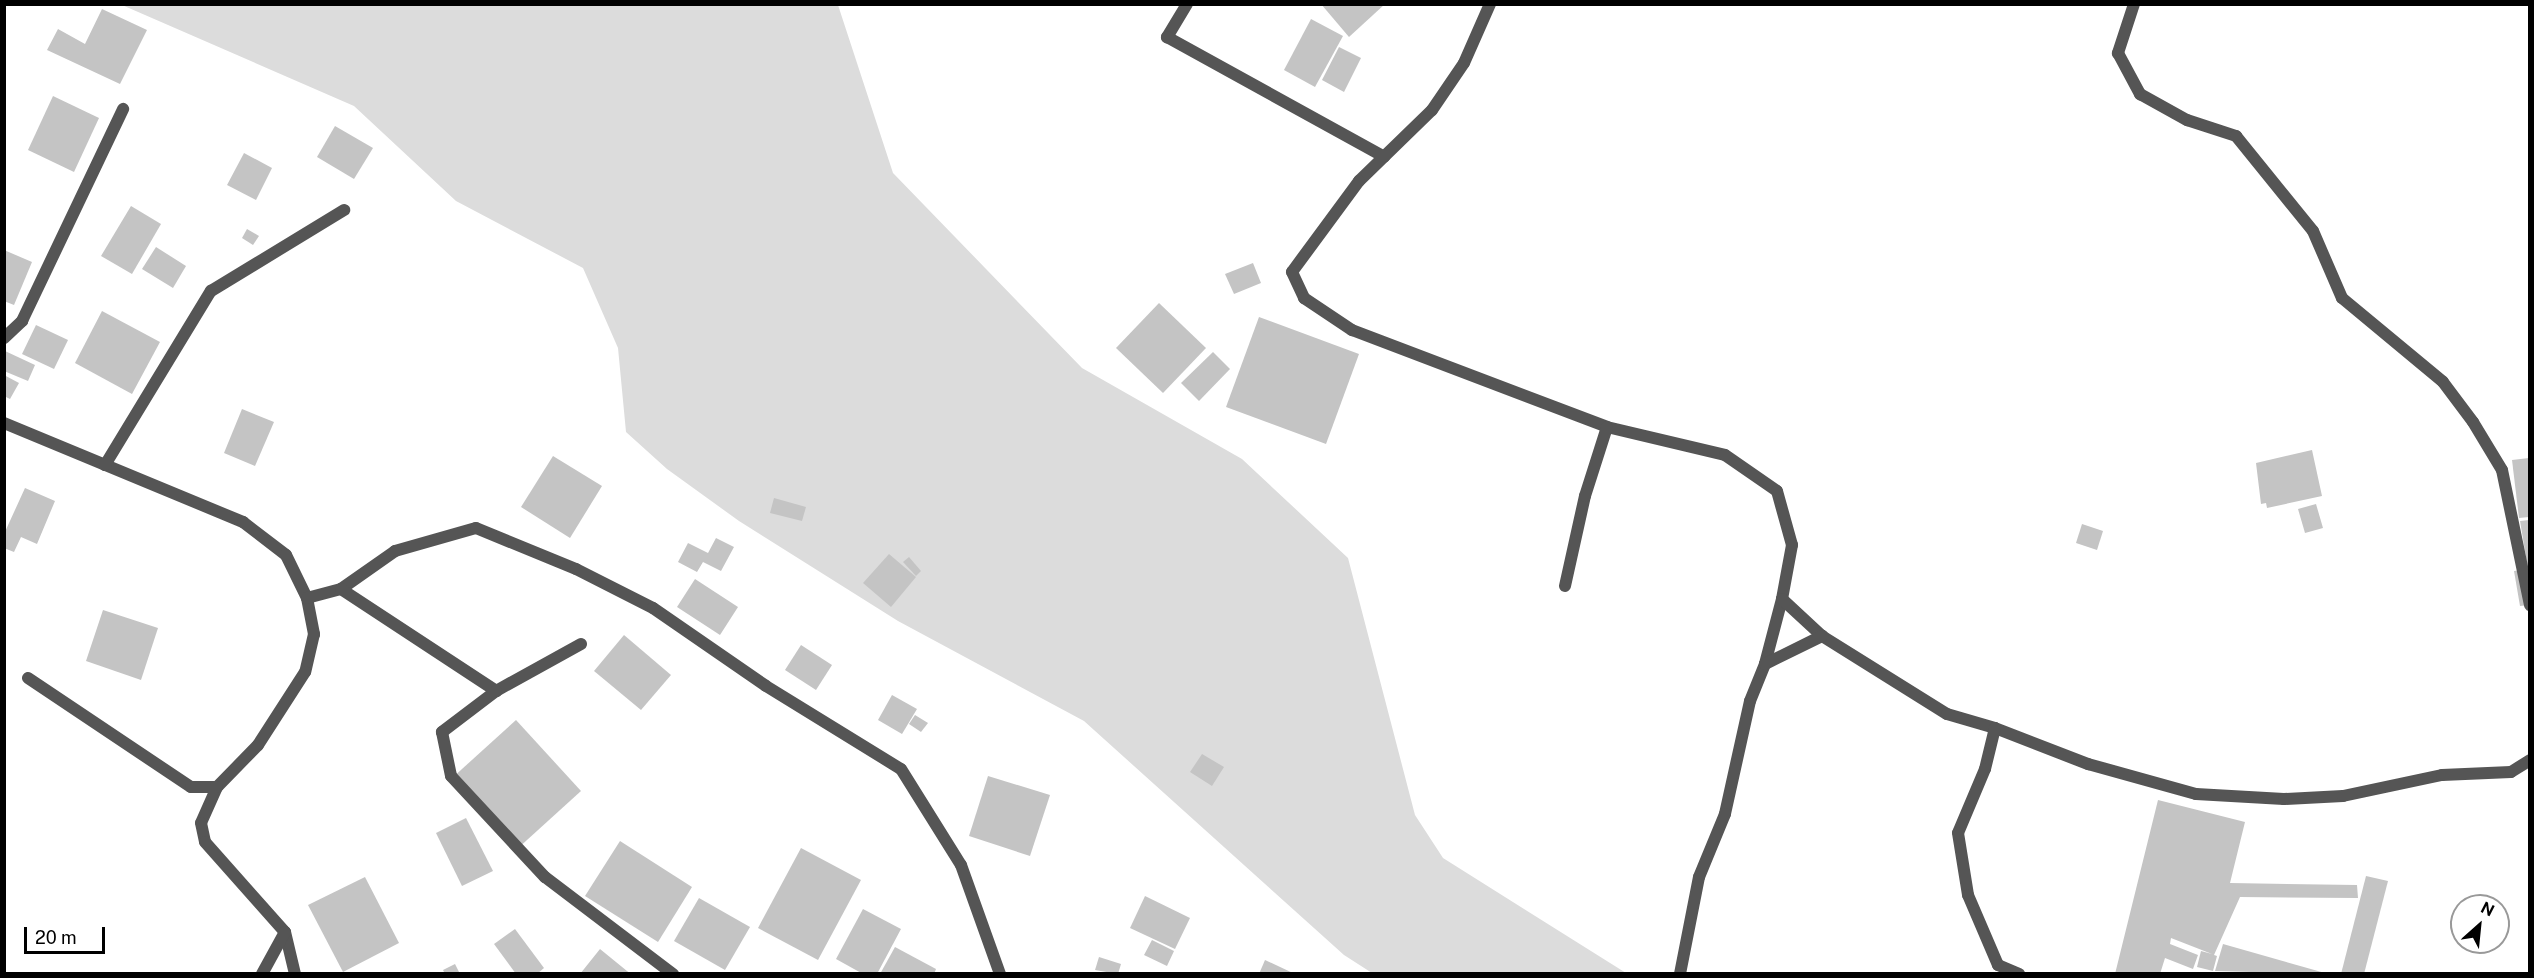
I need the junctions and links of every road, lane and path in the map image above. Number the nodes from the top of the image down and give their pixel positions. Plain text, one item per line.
1 (1187, 4) edge
2 (1490, 4) edge
3 (2134, 4) edge
4 (123, 109) dead end
5 (1383, 157) junction
6 (344, 210) dead end
7 (4, 338) edge
8 (4, 423) edge
9 (1607, 427) junction
10 (105, 465) junction
11 (1565, 586) dead end
12 (341, 589) junction
13 (307, 598) junction
14 (1782, 599) junction
15 (2529, 604) edge
16 (1822, 636) junction
17 (581, 644) dead end
18 (1766, 664) junction
19 (28, 678) dead end
20 (496, 691) junction
21 (1995, 728) junction
22 (2529, 760) edge
23 (217, 787) junction
24 (285, 932) junction
25 (262, 974) edge
26 (296, 974) edge
27 (673, 974) edge
28 (1000, 974) edge
29 (1680, 974) edge
30 (2019, 974) edge

1 - 5 street
2 - 5 street
3 - 15 street
4 - 7 street
5 - 9 street
6 - 10 street
8 - 10 street
9 - 11 street
9 - 14 street
10 - 13 street
12 - 13 street
12 - 20 street
12 - 28 street
13 - 23 street
14 - 16 street
14 - 18 street
16 - 18 street
16 - 21 street
17 - 20 street
18 - 29 street
19 - 23 street
20 - 27 street
21 - 22 street
21 - 30 street
23 - 24 street
24 - 25 street
24 - 26 street

